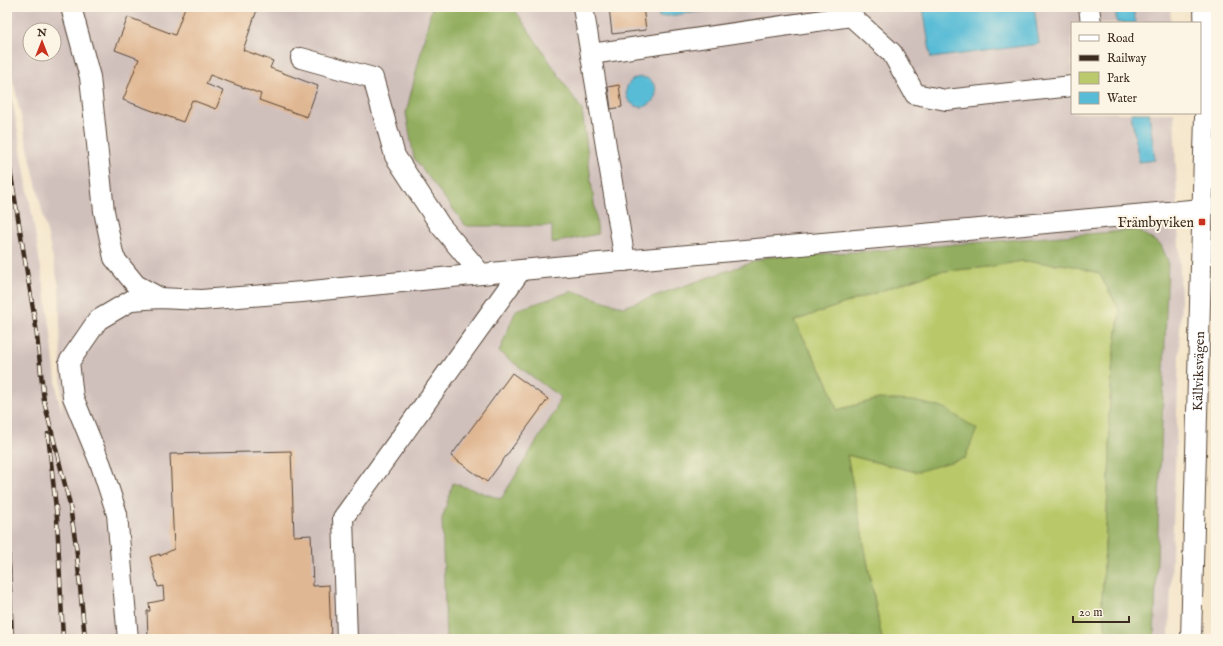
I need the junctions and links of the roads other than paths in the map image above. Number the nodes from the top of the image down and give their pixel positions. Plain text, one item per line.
1 (72, 7) edge
2 (583, 7) edge
3 (1089, 7) edge
4 (1204, 7) edge
5 (1091, 22) edge
6 (591, 54) junction
7 (301, 58) dead end
8 (1071, 86) edge
9 (1209, 176) edge
10 (1202, 209) junction
11 (625, 261) junction
12 (521, 270) junction
13 (481, 274) junction
14 (160, 298) junction
15 (128, 639) edge
16 (347, 639) edge
17 (1191, 639) edge

1 - 14 street
2 - 6 street
3 - 5 street
4 - 9 street, Källviksvägen
6 - 8 street
6 - 11 street
7 - 13 street
9 - 10 street, Källviksvägen
10 - 11 street
10 - 17 street, Källviksvägen
11 - 12 street
12 - 13 street
12 - 16 street
13 - 14 street
14 - 15 street

